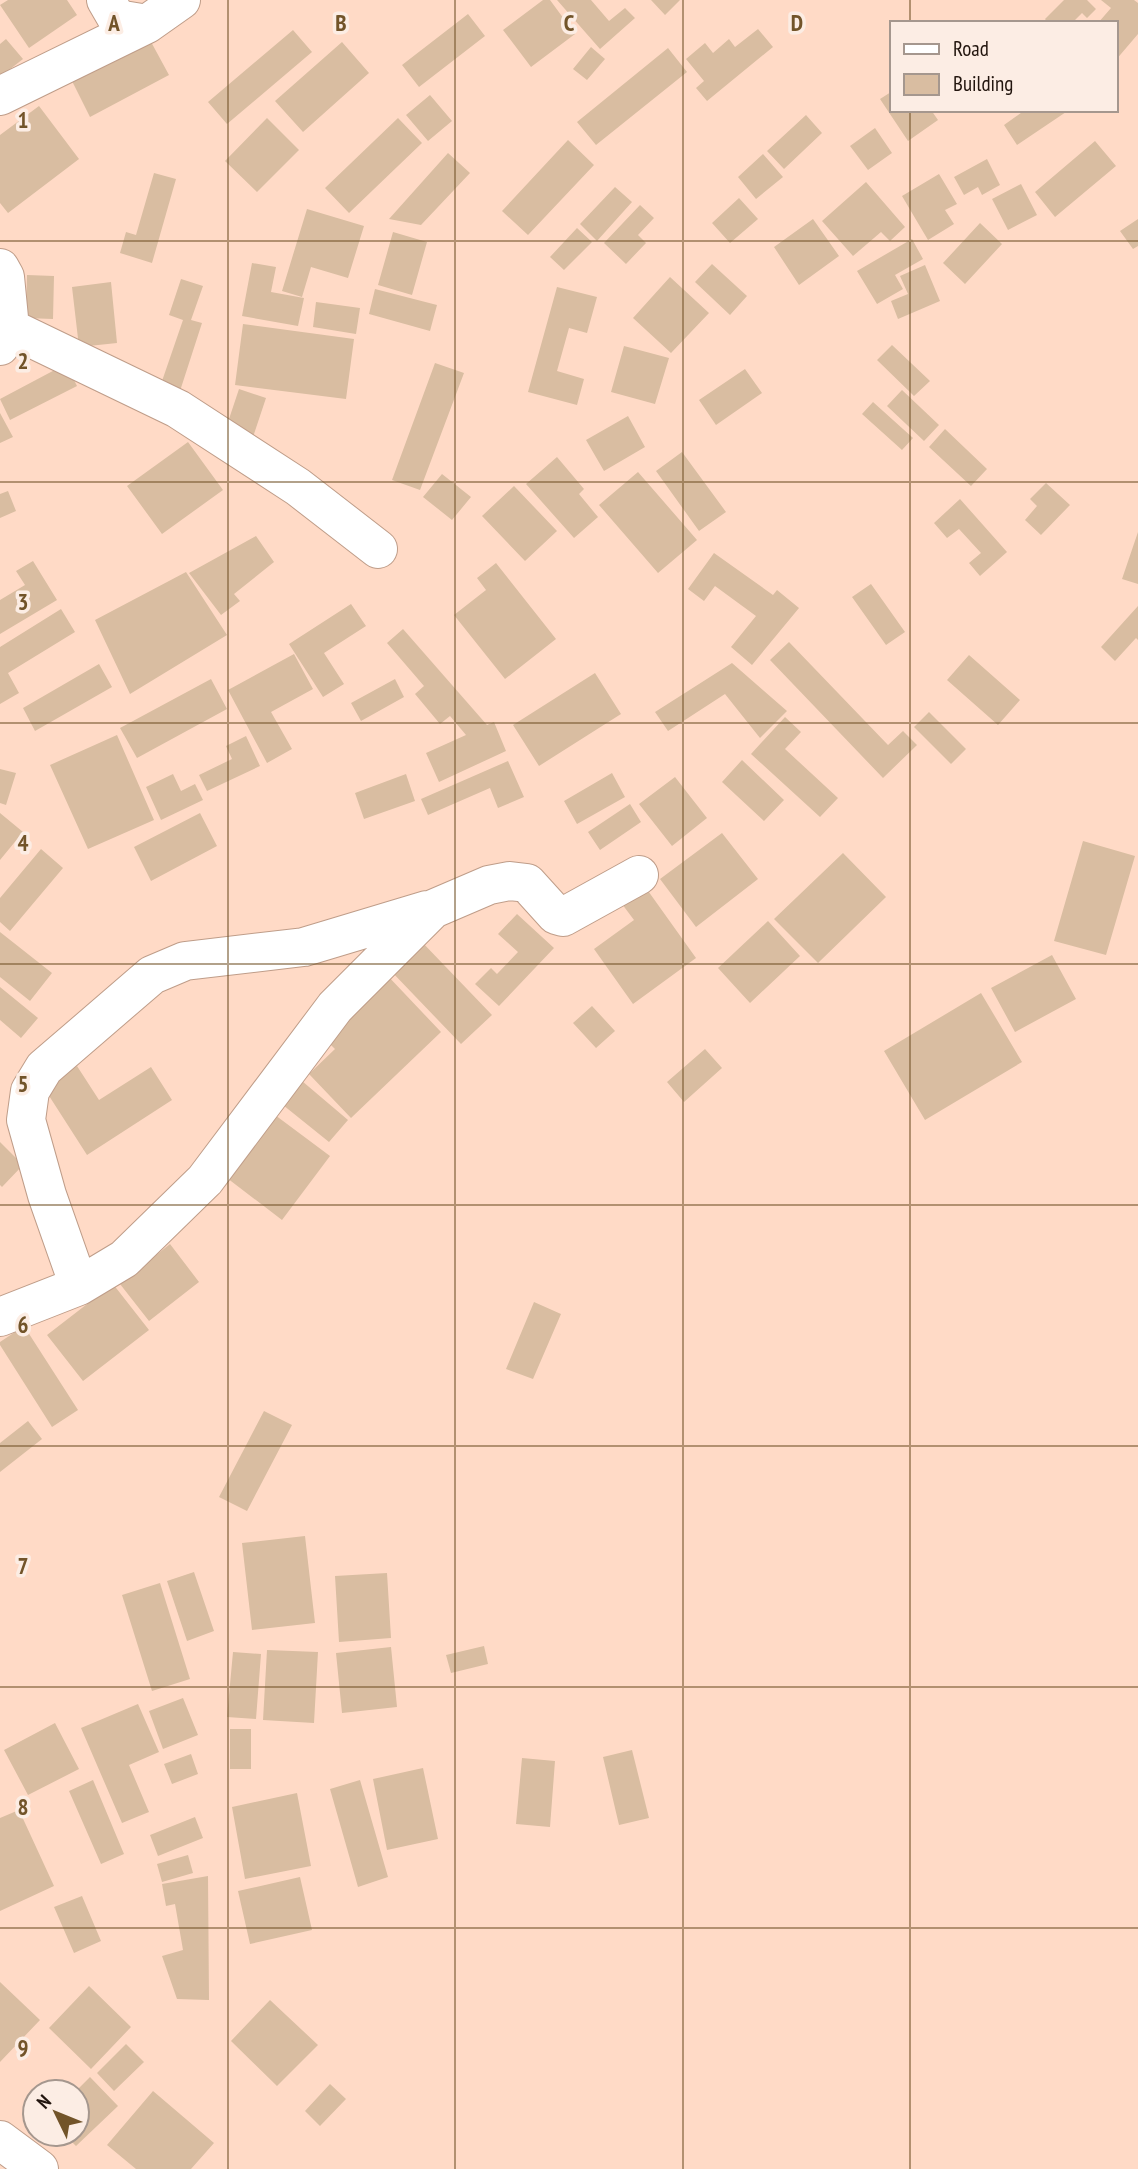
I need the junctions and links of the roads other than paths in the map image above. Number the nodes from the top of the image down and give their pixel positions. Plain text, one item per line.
1 (106, 0) edge
2 (181, 0) edge
3 (147, 24) junction
4 (0, 96) edge
5 (0, 268) edge
6 (5, 337) edge
7 (378, 549) dead end
8 (639, 875) dead end
9 (433, 909) junction
10 (79, 1286) junction
11 (0, 1317) edge
12 (0, 2140) edge
13 (39, 2169) edge

1 - 3 street
2 - 3 street
3 - 4 street
5 - 6 street
6 - 7 street
8 - 9 street
9 - 10 street
9 - 10 street
10 - 11 street
12 - 13 street

